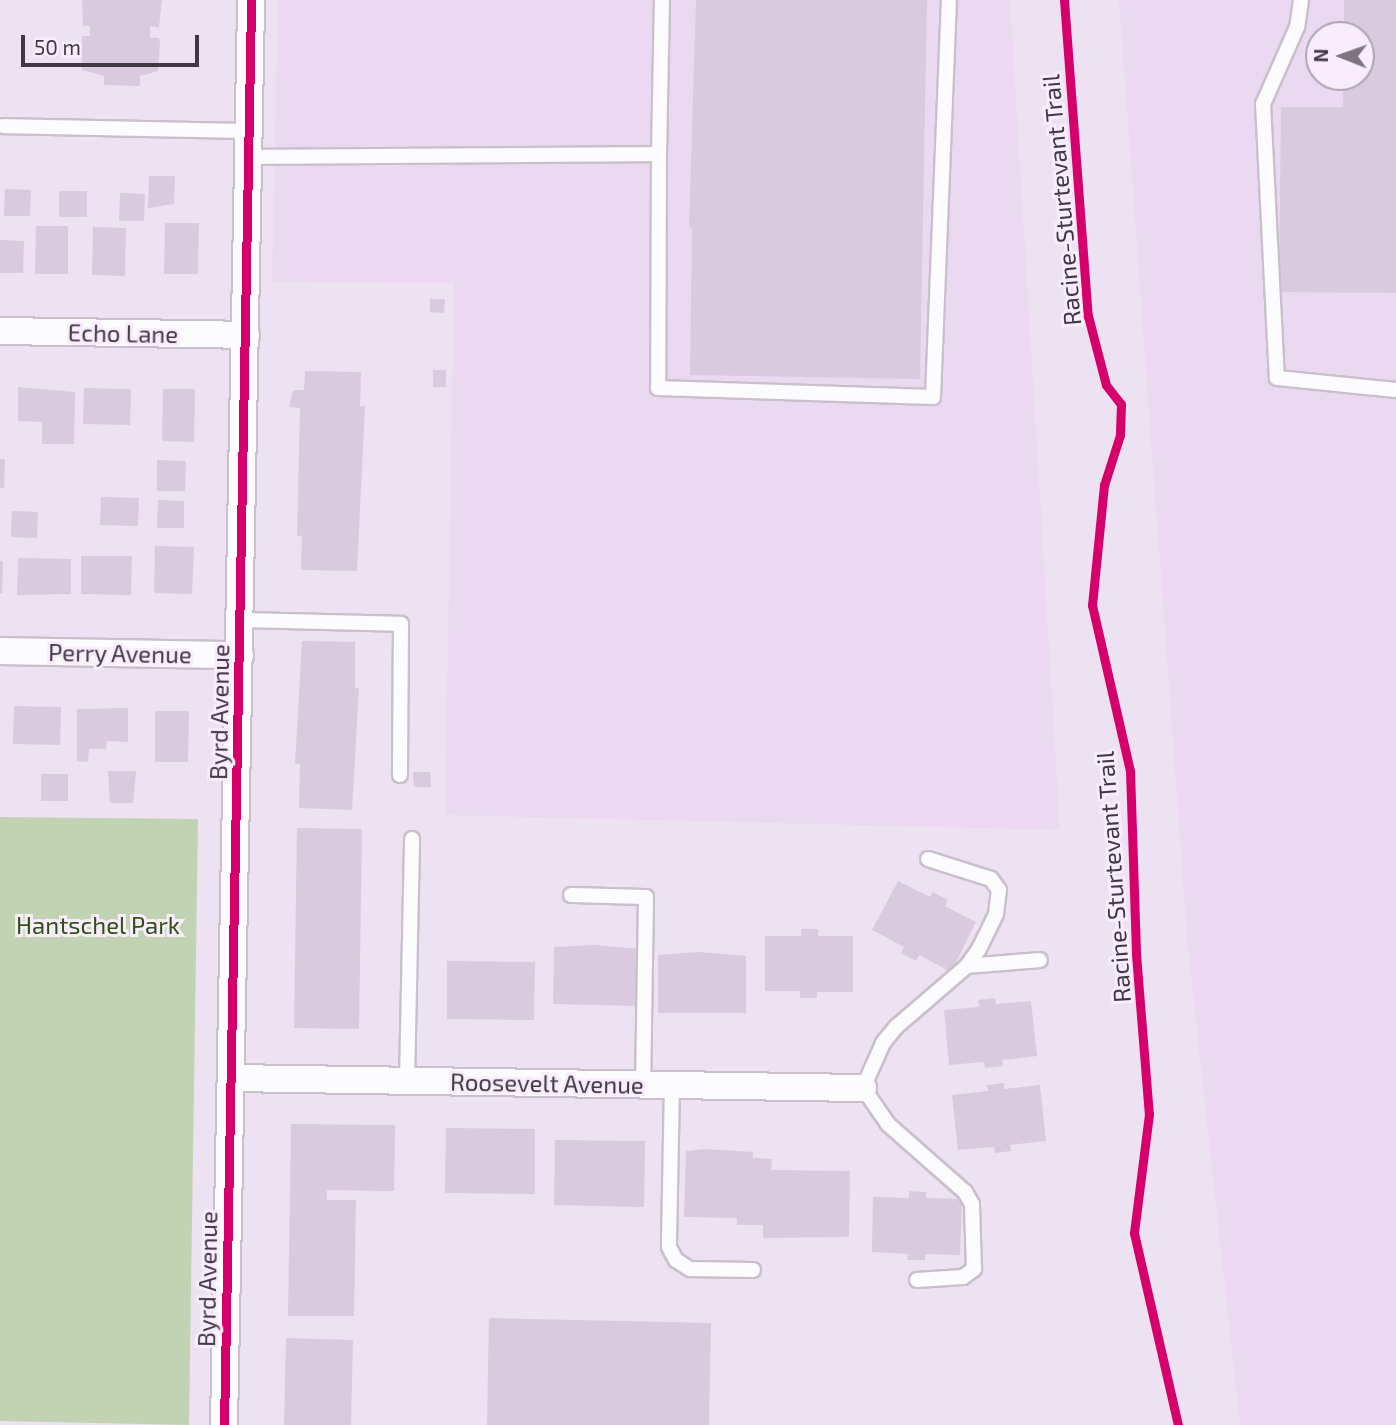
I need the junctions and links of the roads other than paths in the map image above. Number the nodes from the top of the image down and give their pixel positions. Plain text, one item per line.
1 (251, 0) edge
2 (663, 0) edge
3 (949, 0) edge
4 (1301, 0) edge
5 (4, 126) dead end
6 (249, 144) junction
7 (659, 154) junction
8 (0, 331) edge
9 (246, 335) junction
10 (1396, 390) edge
11 (240, 620) junction
12 (0, 651) edge
13 (240, 656) junction
14 (400, 775) dead end
15 (412, 839) dead end
16 (928, 859) dead end
17 (571, 895) dead end
18 (1040, 960) dead end
19 (967, 966) junction
20 (231, 1078) junction
21 (407, 1081) junction
22 (643, 1085) junction
23 (672, 1085) junction
24 (863, 1088) junction
25 (753, 1270) dead end
26 (917, 1280) dead end
27 (224, 1425) edge

1 - 6 street, Byrd Avenue
2 - 7 lane
3 - 7 lane
4 - 10 lane
5 - 6 lane
6 - 7 lane
6 - 9 street, Byrd Avenue
8 - 9 street, Echo Lane
9 - 11 street, Byrd Avenue
11 - 13 street, Byrd Avenue
11 - 14 lane
12 - 13 street, Perry Avenue
13 - 20 street, Byrd Avenue
15 - 21 lane
16 - 19 lane
17 - 22 lane
18 - 19 lane
19 - 24 lane
20 - 21 street, Roosevelt Avenue
20 - 27 street, Byrd Avenue
21 - 22 street, Roosevelt Avenue
22 - 23 street, Roosevelt Avenue
23 - 24 street, Roosevelt Avenue
23 - 25 lane
24 - 26 lane

